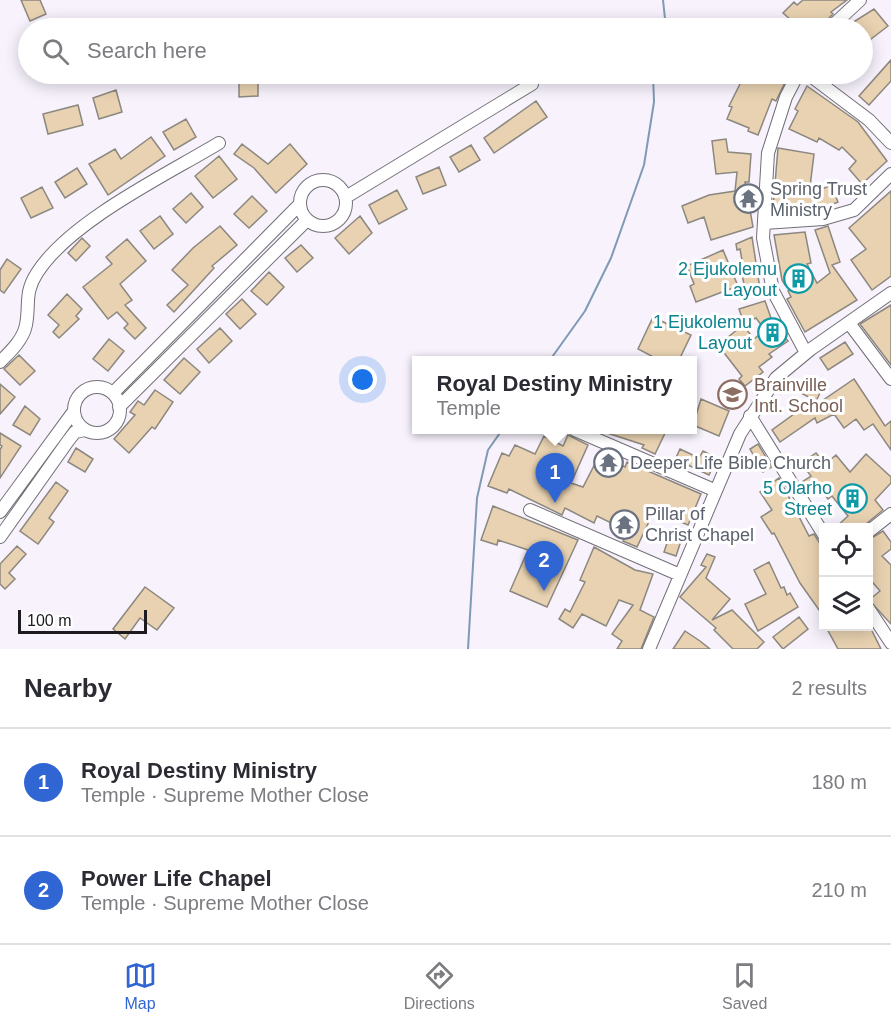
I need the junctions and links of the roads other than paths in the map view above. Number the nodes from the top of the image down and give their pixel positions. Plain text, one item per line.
1 (860, 0) edge
2 (841, 18) edge
3 (532, 84) dead end
4 (793, 84) edge
5 (821, 84) edge
6 (219, 143) dead end
7 (891, 143) edge
8 (891, 174) edge
9 (346, 197) junction
10 (300, 204) junction
11 (307, 220) junction
12 (764, 223) junction
13 (235, 270) junction
14 (245, 280) junction
15 (222, 283) junction
16 (232, 293) junction
17 (891, 293) edge
18 (849, 323) junction
19 (176, 327) junction
20 (188, 338) junction
21 (163, 341) junction
22 (174, 352) junction
23 (806, 353) junction
24 (0, 362) edge
25 (891, 379) edge
26 (113, 393) junction
27 (119, 407) junction
28 (74, 411) junction
29 (750, 416) junction
30 (85, 430) junction
31 (586, 434) edge
32 (17, 489) junction
33 (714, 490) junction
34 (28, 498) junction
35 (4, 507) edge
36 (530, 510) dead end
37 (18, 511) junction
38 (891, 514) edge
39 (819, 527) edge
40 (873, 528) edge
41 (0, 537) edge
42 (680, 575) junction
43 (873, 616) edge
44 (891, 643) edge
45 (649, 649) edge

1 - 2 street
3 - 9 street
4 - 12 street
5 - 7 street
6 - 24 street
8 - 12 street
9 - 10 street
9 - 11 street
10 - 11 street
10 - 13 street
11 - 14 street
12 - 23 street
13 - 14 street
13 - 15 street
14 - 16 street
15 - 16 street
15 - 19 street
16 - 20 street
17 - 18 street
18 - 23 street
18 - 25 street
19 - 20 street
19 - 21 street
20 - 22 street
21 - 22 street
21 - 26 street
22 - 27 street
23 - 29 street
26 - 27 street
26 - 28 street
27 - 30 street
28 - 30 street
28 - 32 street
29 - 33 street
29 - 39 street
30 - 34 street
31 - 33 street
32 - 34 street
32 - 35 street
33 - 42 street
34 - 37 street
35 - 37 street
36 - 42 street
37 - 41 street
38 - 40 street
42 - 45 street
43 - 44 street

